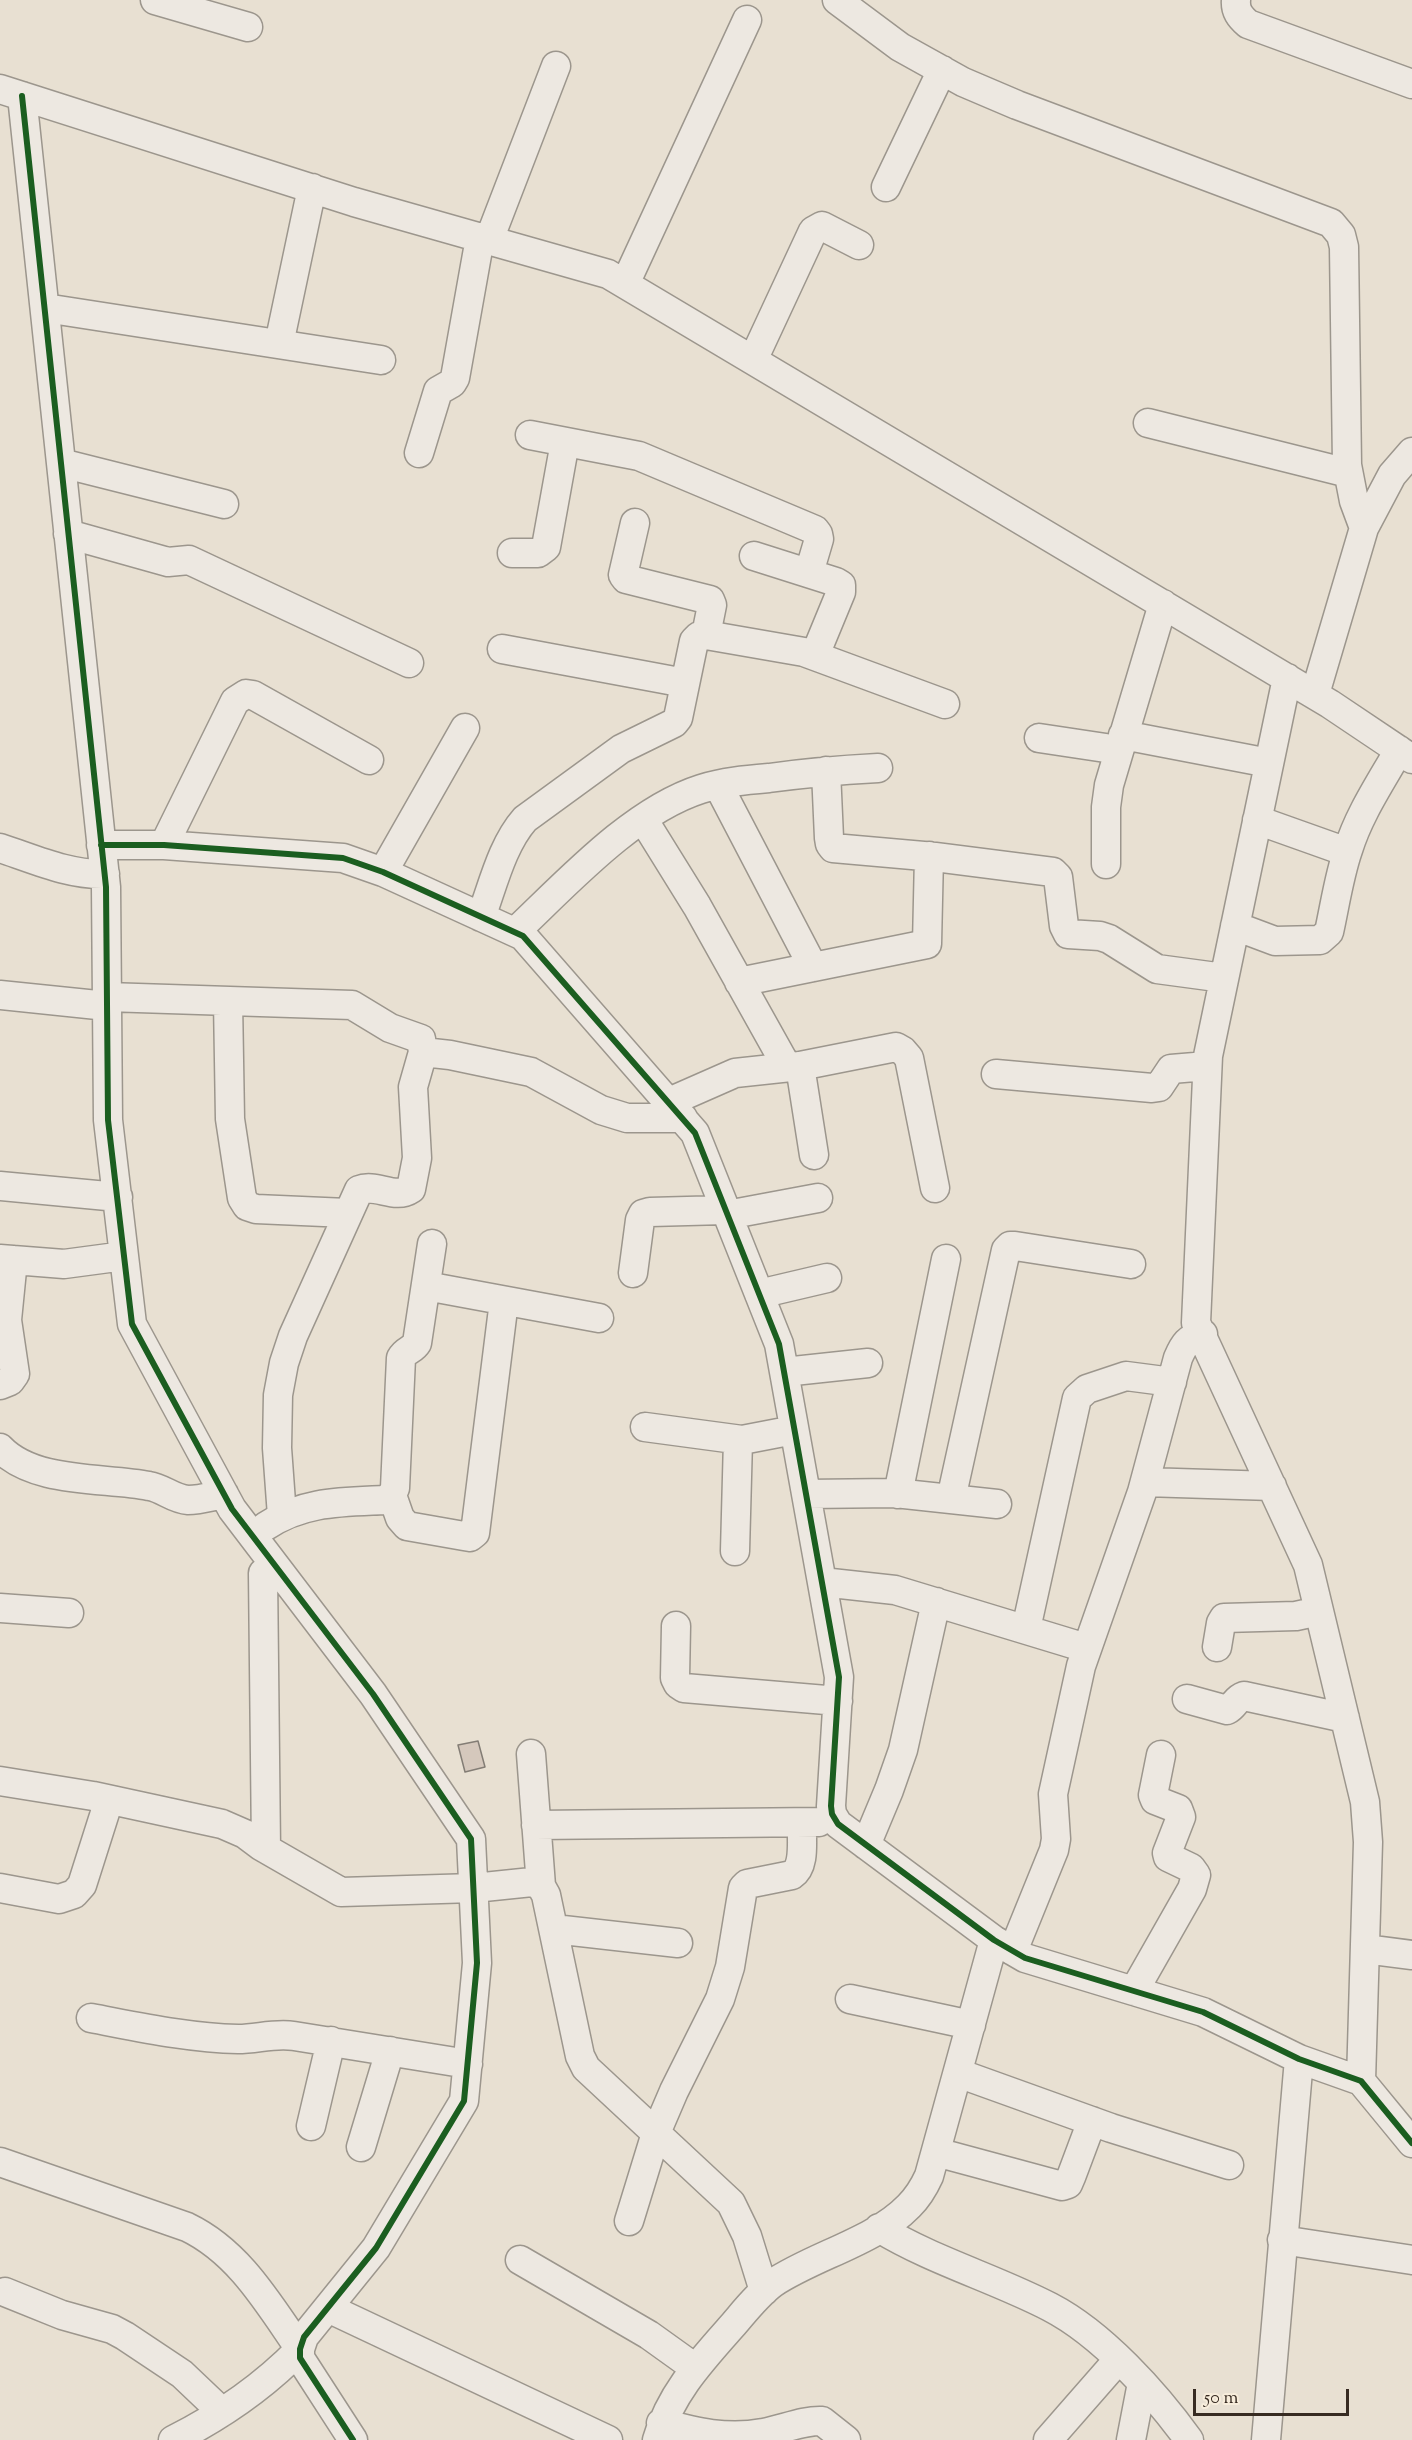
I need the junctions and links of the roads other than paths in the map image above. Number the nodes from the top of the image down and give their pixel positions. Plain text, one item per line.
1 (155, 0) edge
2 (837, 0) edge
3 (1236, 0) edge
4 (747, 20) dead end
5 (248, 27) dead end
6 (556, 66) dead end
7 (942, 70) junction
8 (1412, 84) edge
9 (11, 92) edge
10 (886, 187) dead end
11 (312, 188) junction
12 (485, 239) junction
13 (859, 244) dead end
14 (625, 284) junction
15 (45, 308) junction
16 (279, 344) junction
17 (381, 360) dead end
18 (753, 360) junction
19 (1148, 423) dead end
20 (530, 435) dead end
21 (565, 441) junction
22 (1412, 452) edge
23 (419, 453) dead end
24 (61, 463) junction
25 (1348, 472) junction
26 (224, 504) dead end
27 (635, 523) dead end
28 (1364, 528) junction
29 (68, 534) junction
30 (512, 553) dead end
31 (754, 556) dead end
32 (809, 573) junction
33 (1163, 604) junction
34 (706, 635) junction
35 (502, 650) dead end
36 (815, 655) junction
37 (409, 663) dead end
38 (1287, 678) junction
39 (685, 683) junction
40 (1315, 694) junction
41 (945, 704) dead end
42 (465, 728) dead end
43 (1039, 738) dead end
44 (1121, 742) junction
45 (1406, 754) edge
46 (369, 760) dead end
47 (1269, 763) junction
48 (878, 768) dead end
49 (826, 771) junction
50 (718, 784) junction
51 (643, 819) junction
52 (1257, 820) junction
53 (164, 844) junction
54 (101, 845) junction
55 (0, 848) edge
56 (1347, 852) junction
57 (929, 856) junction
58 (1106, 864) dead end
59 (383, 872) junction
60 (105, 874) junction
61 (481, 917) junction
62 (1235, 926) junction
63 (515, 932) junction
64 (813, 967) junction
65 (1224, 978) junction
66 (739, 982) junction
67 (0, 995) edge
68 (228, 1000) junction
69 (107, 1001) junction
70 (423, 1052) junction
71 (1207, 1066) junction
72 (794, 1067) junction
73 (996, 1074) dead end
74 (676, 1110) junction
75 (814, 1155) dead end
76 (0, 1186) edge
77 (935, 1188) dead end
78 (118, 1197) junction
79 (818, 1198) dead end
80 (347, 1212) junction
81 (726, 1213) junction
82 (432, 1244) dead end
83 (124, 1256) junction
84 (946, 1259) dead end
85 (7, 1260) edge
86 (1131, 1264) dead end
87 (633, 1273) dead end
88 (827, 1278) dead end
89 (426, 1286) junction
90 (759, 1294) junction
91 (504, 1301) junction
92 (599, 1318) dead end
93 (1203, 1334) junction
94 (868, 1363) dead end
95 (784, 1372) junction
96 (1172, 1382) junction
97 (0, 1385) edge
98 (645, 1427) dead end
99 (794, 1430) junction
100 (738, 1440) junction
101 (0, 1448) edge
102 (1144, 1482) junction
103 (1272, 1486) junction
104 (224, 1494) junction
105 (806, 1494) junction
106 (898, 1494) junction
107 (392, 1495) junction
108 (951, 1499) junction
109 (997, 1504) dead end
110 (282, 1516) junction
111 (252, 1535) junction
112 (735, 1551) dead end
113 (278, 1570) junction
114 (822, 1582) junction
115 (936, 1602) junction
116 (0, 1608) edge
117 (1319, 1611) junction
118 (69, 1613) dead end
119 (676, 1626) dead end
120 (1026, 1629) junction
121 (1217, 1647) dead end
122 (1086, 1648) junction
123 (1187, 1699) dead end
124 (838, 1701) junction
125 (1345, 1718) junction
126 (531, 1754) dead end
127 (1161, 1755) dead end
128 (0, 1781) edge
129 (109, 1800) junction
130 (835, 1818) junction
131 (802, 1824) junction
132 (536, 1825) junction
133 (866, 1845) junction
134 (266, 1849) junction
135 (541, 1886) junction
136 (0, 1888) edge
137 (474, 1888) junction
138 (554, 1929) junction
139 (678, 1943) dead end
140 (1003, 1945) junction
141 (1365, 1949) junction
142 (1412, 1955) edge
143 (1134, 1991) junction
144 (850, 1999) dead end
145 (91, 2018) dead end
146 (971, 2025) junction
147 (330, 2042) junction
148 (390, 2051) junction
149 (1299, 2059) junction
150 (468, 2064) junction
151 (958, 2073) junction
152 (1361, 2081) junction
153 (1401, 2116) edge
154 (1092, 2121) junction
155 (311, 2126) dead end
156 (656, 2133) junction
157 (1412, 2143) edge
158 (361, 2147) dead end
159 (936, 2152) junction
160 (0, 2162) edge
161 (1229, 2165) dead end
162 (630, 2221) dead end
163 (879, 2228) junction
164 (1282, 2240) junction
165 (520, 2260) dead end
166 (1412, 2260) edge
167 (764, 2290) junction
168 (5, 2292) dead end
169 (328, 2308) junction
170 (300, 2349) junction
171 (1118, 2360) junction
172 (695, 2368) junction
173 (1142, 2384) junction
174 (222, 2412) junction
175 (659, 2432) edge
176 (735, 2438) edge
177 (173, 2440) edge
178 (353, 2440) edge
179 (608, 2440) edge
180 (846, 2440) edge
181 (1048, 2440) edge
182 (1131, 2440) edge
183 (1188, 2440) edge
184 (1266, 2440) edge

1 - 5 street
2 - 7 street
3 - 8 street
4 - 14 street
6 - 12 street
7 - 10 street
7 - 25 street
9 - 11 street
9 - 15 street
11 - 12 street
11 - 16 street
12 - 14 street
12 - 23 street
13 - 18 street
14 - 18 street
15 - 16 street
15 - 24 street
16 - 17 street
18 - 33 street
19 - 25 street
20 - 21 street
21 - 30 street
21 - 32 street
22 - 28 street
24 - 26 street
24 - 29 street
25 - 28 street
27 - 34 street
28 - 40 street
29 - 37 street
29 - 54 street
31 - 32 street
32 - 36 street
33 - 38 street
33 - 44 street
34 - 36 street
34 - 39 street
35 - 39 street
36 - 41 street
38 - 40 street
38 - 47 street
39 - 61 street
40 - 45 street
42 - 59 street
43 - 44 street
44 - 47 street
44 - 58 street
45 - 56 street
46 - 53 street
47 - 52 street
48 - 49 street
49 - 50 street
49 - 57 street
50 - 51 street
50 - 64 street
51 - 63 street
51 - 66 street
52 - 56 street
52 - 62 street
53 - 54 street
53 - 59 street
54 - 60 street
55 - 60 street
56 - 62 street
57 - 64 street
57 - 65 street
59 - 61 street
60 - 69 street
61 - 63 street
62 - 65 street
63 - 74 street
64 - 66 street
65 - 71 street
66 - 72 street
67 - 69 street
68 - 69 street
68 - 70 street
68 - 80 street
69 - 78 street
70 - 74 street
70 - 80 street
71 - 73 street
71 - 93 street
72 - 74 street
72 - 75 street
72 - 77 street
74 - 81 street
76 - 78 street
78 - 83 street
79 - 81 street
80 - 110 street
81 - 87 street
81 - 90 street
82 - 89 street
83 - 85 street
83 - 104 street
84 - 106 street
85 - 97 street
86 - 108 street
88 - 90 street
89 - 91 street
89 - 107 street
90 - 95 street
91 - 92 street
91 - 107 street
93 - 96 street
93 - 103 street
94 - 95 street
95 - 99 street
96 - 102 street
96 - 120 street
98 - 100 street
99 - 100 street
99 - 105 street
100 - 112 street
101 - 104 street
102 - 103 street
102 - 122 street
103 - 117 street
104 - 111 street
105 - 106 street
105 - 114 street
106 - 108 street
107 - 110 street
108 - 109 street
110 - 111 street
111 - 113 street
113 - 134 street
113 - 137 street
114 - 115 street
114 - 124 street
115 - 120 street
115 - 133 street
116 - 118 street
117 - 121 street
117 - 125 street
119 - 124 street
120 - 122 street
122 - 140 street
123 - 125 street
124 - 130 street
125 - 141 street
126 - 132 street
127 - 143 street
128 - 129 street
129 - 134 street
129 - 136 street
130 - 131 street
130 - 133 street
131 - 132 street
131 - 156 street
132 - 135 street
133 - 140 street
134 - 137 street
135 - 137 street
135 - 138 street
137 - 150 street
138 - 139 street
138 - 156 street
140 - 143 street
140 - 146 street
141 - 142 street
141 - 152 street
143 - 149 street
144 - 146 street
145 - 147 street
146 - 151 street
147 - 148 street
147 - 155 street
148 - 150 street
148 - 158 street
149 - 152 street
149 - 164 street
150 - 169 street
151 - 154 street
151 - 159 street
152 - 153 street
153 - 157 street
154 - 159 street
154 - 161 street
156 - 162 street
156 - 167 street
159 - 163 street
160 - 170 street
163 - 167 street
163 - 171 street
164 - 166 street
164 - 184 street
165 - 172 street
167 - 172 street
168 - 174 street
169 - 170 street
169 - 179 street
170 - 174 street
170 - 178 street
171 - 173 street
171 - 181 street
172 - 175 street
173 - 182 street
173 - 183 street
174 - 177 street
175 - 176 street
176 - 180 street

